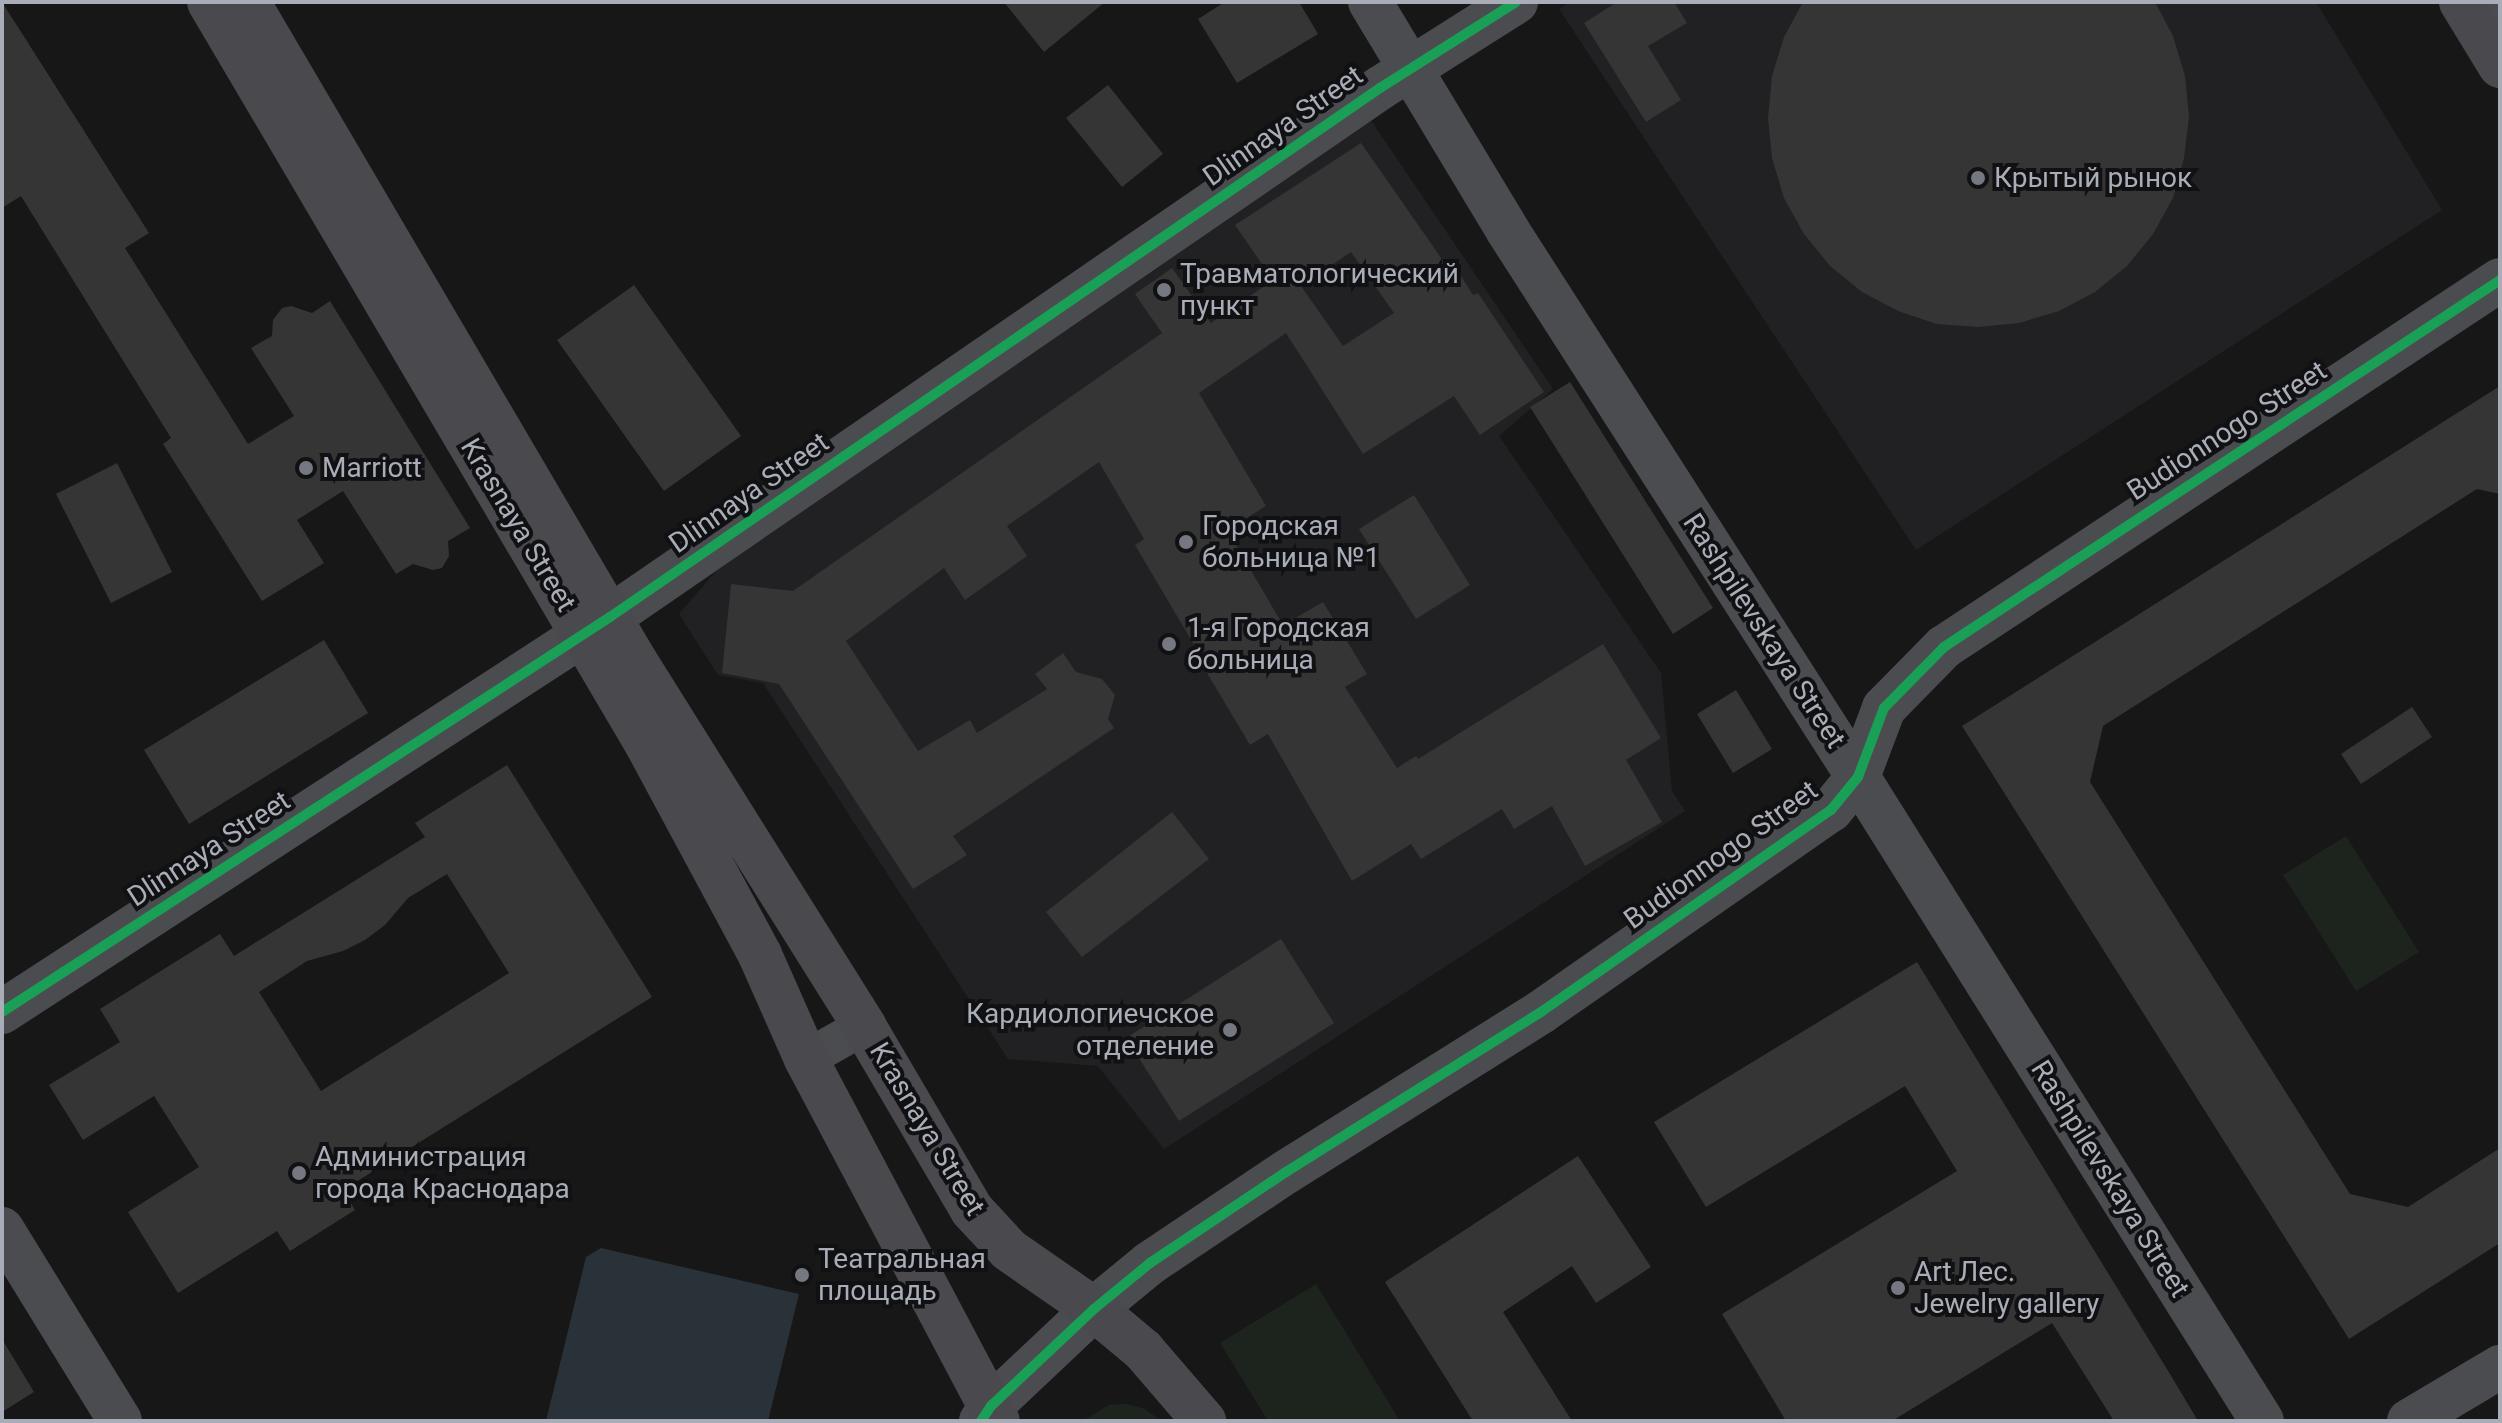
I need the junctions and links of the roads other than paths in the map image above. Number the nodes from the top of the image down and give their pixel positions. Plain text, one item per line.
1 (209, 2) edge
2 (248, 2) edge
3 (1370, 2) edge
4 (1516, 2) edge
5 (2461, 2) edge
6 (2492, 2) edge
7 (2500, 15) edge
8 (2500, 66) edge
9 (1409, 68) junction
10 (2500, 280) edge
11 (597, 626) junction
12 (1858, 777) junction
13 (2, 1012) edge
14 (864, 1026) junction
15 (806, 1059) junction
16 (2, 1229) edge
17 (1094, 1309) junction
18 (2500, 1367) edge
19 (990, 1416) edge
20 (120, 1421) edge
21 (1204, 1421) edge
22 (2262, 1421) edge
23 (2409, 1421) edge

1 - 11 main road, Krasnaya Street
2 - 11 main road, Krasnaya Street
3 - 9 street, Rashpilevskaya Street
4 - 9 street, Dlinnaya Street
5 - 8 main road
6 - 7 street
9 - 11 street, Dlinnaya Street
9 - 12 street, Rashpilevskaya Street
10 - 12 street, Budionnogo Street
11 - 13 street, Dlinnaya Street
11 - 14 main road, Krasnaya Street
11 - 15 main road, Krasnaya Street
12 - 17 street, Budionnogo Street
12 - 22 street, Rashpilevskaya Street
14 - 15 street, Krasnaya Street
14 - 17 main road, Krasnaya Street
15 - 19 main road, Krasnaya Street
16 - 20 street
17 - 19 street, Budionnogo Street
17 - 21 main road, Krasnaya Street
18 - 23 street

